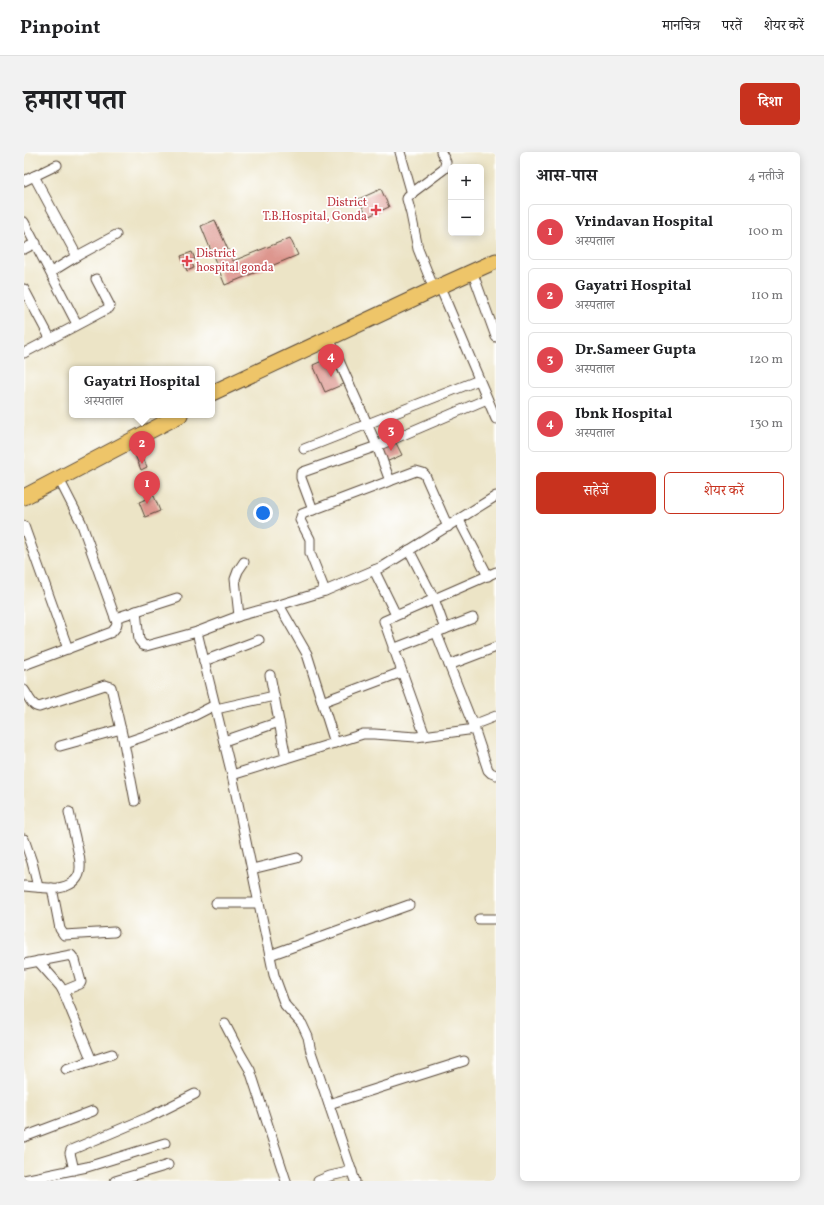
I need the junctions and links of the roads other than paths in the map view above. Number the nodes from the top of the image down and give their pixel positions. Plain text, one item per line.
1 (400, 152) edge
2 (441, 152) edge
3 (57, 165) dead end
4 (34, 176) junction
5 (24, 181) edge
6 (412, 194) junction
7 (24, 222) edge
8 (116, 235) dead end
9 (36, 243) junction
10 (24, 250) edge
11 (78, 256) junction
12 (496, 261) edge
13 (496, 269) edge
14 (51, 272) junction
15 (96, 279) dead end
16 (475, 279) junction
17 (24, 289) edge
18 (439, 291) junction
19 (77, 324) junction
20 (496, 337) edge
21 (50, 338) junction
22 (332, 345) junction
23 (25, 350) edge
24 (479, 380) junction
25 (215, 392) edge
26 (215, 398) edge
27 (488, 399) junction
28 (162, 418) edge
29 (174, 418) edge
30 (496, 419) edge
31 (367, 424) junction
32 (377, 446) junction
33 (304, 449) dead end
34 (59, 479) junction
35 (390, 481) junction
36 (24, 489) edge
37 (496, 496) edge
38 (24, 497) edge
39 (313, 510) junction
40 (459, 520) junction
41 (24, 526) edge
42 (448, 527) junction
43 (409, 550) junction
44 (244, 562) dead end
45 (374, 570) junction
46 (492, 574) edge
47 (325, 591) junction
48 (177, 598) dead end
49 (434, 599) junction
50 (279, 605) junction
51 (136, 611) junction
52 (396, 615) junction
53 (239, 616) junction
54 (115, 618) junction
55 (473, 618) dead end
56 (441, 631) junction
57 (197, 632) junction
58 (259, 640) dead end
59 (496, 647) edge
60 (68, 648) junction
61 (393, 649) junction
62 (204, 661) junction
63 (24, 665) edge
64 (449, 665) junction
65 (402, 672) junction
66 (270, 675) dead end
67 (24, 690) edge
68 (274, 696) junction
69 (322, 702) junction
70 (215, 707) junction
71 (496, 716) edge
72 (279, 722) junction
73 (474, 727) junction
74 (121, 729) junction
75 (425, 736) junction
76 (224, 741) junction
77 (124, 743) junction
78 (335, 743) junction
79 (60, 746) dead end
80 (286, 758) junction
81 (496, 774) edge
82 (232, 775) junction
83 (135, 801) dead end
84 (69, 812) dead end
85 (24, 839) edge
86 (297, 858) dead end
87 (252, 869) junction
88 (24, 886) edge
89 (38, 887) junction
90 (52, 888) junction
91 (259, 903) junction
92 (216, 904) dead end
93 (409, 906) dead end
94 (479, 919) dead end
95 (496, 919) edge
96 (114, 932) dead end
97 (270, 955) junction
98 (38, 961) junction
99 (24, 964) edge
100 (63, 991) junction
101 (226, 1024) dead end
102 (112, 1054) dead end
103 (464, 1060) dead end
104 (92, 1061) junction
105 (66, 1069) dead end
106 (195, 1094) dead end
107 (329, 1104) junction
108 (93, 1111) dead end
109 (24, 1137) edge
110 (165, 1143) dead end
111 (168, 1165) dead end
112 (74, 1170) junction
113 (352, 1172) junction
114 (24, 1180) edge
115 (115, 1181) edge
116 (286, 1181) edge
117 (318, 1181) edge
118 (355, 1181) edge

1 - 6 street
2 - 6 street
3 - 4 street
4 - 5 street
4 - 11 street
6 - 18 street
7 - 9 street
8 - 11 street
9 - 10 street
9 - 14 street
11 - 14 street
12 - 18 highway
13 - 16 highway
14 - 19 street
15 - 19 street
16 - 18 highway
16 - 20 street
17 - 21 street
18 - 22 highway
18 - 24 street
18 - 25 highway
19 - 21 street
21 - 23 street
22 - 26 highway
22 - 31 street
24 - 27 street
24 - 31 street
27 - 30 street
27 - 32 street
28 - 36 highway
29 - 34 highway
31 - 32 street
31 - 33 street
32 - 35 street
32 - 39 street
34 - 38 highway
34 - 54 street
35 - 39 street
35 - 42 street
37 - 40 street
39 - 47 street
40 - 42 street
40 - 46 street
41 - 60 street
42 - 43 street
43 - 45 street
43 - 49 street
44 - 53 street
45 - 47 street
45 - 52 street
46 - 49 street
47 - 50 street
48 - 51 street
49 - 52 street
49 - 56 street
50 - 53 street
50 - 69 street
51 - 54 street
51 - 57 street
52 - 61 street
53 - 57 street
54 - 60 street
55 - 56 street
56 - 61 street
56 - 64 street
57 - 62 street
58 - 62 street
59 - 64 street
60 - 63 street
61 - 65 street
62 - 70 street
64 - 73 street
65 - 69 street
65 - 75 street
66 - 68 street
67 - 74 street
68 - 70 street
68 - 72 street
69 - 78 street
70 - 76 street
70 - 77 street
71 - 73 street
72 - 76 street
72 - 80 street
73 - 75 street
73 - 81 street
74 - 77 street
74 - 79 street
75 - 78 street
76 - 82 street
77 - 83 street
78 - 80 street
80 - 82 street
82 - 87 street
84 - 90 street
85 - 89 street
86 - 87 street
87 - 91 street
88 - 89 street
89 - 90 street
90 - 96 street
91 - 92 street
91 - 97 street
93 - 97 street
94 - 95 street
97 - 107 street
98 - 99 street
98 - 100 street
98 - 100 street
100 - 104 street
101 - 116 street
102 - 104 street
103 - 107 street
104 - 105 street
106 - 112 street
107 - 113 street
108 - 109 street
110 - 112 street
111 - 115 street
112 - 114 street
113 - 117 street
113 - 118 street

